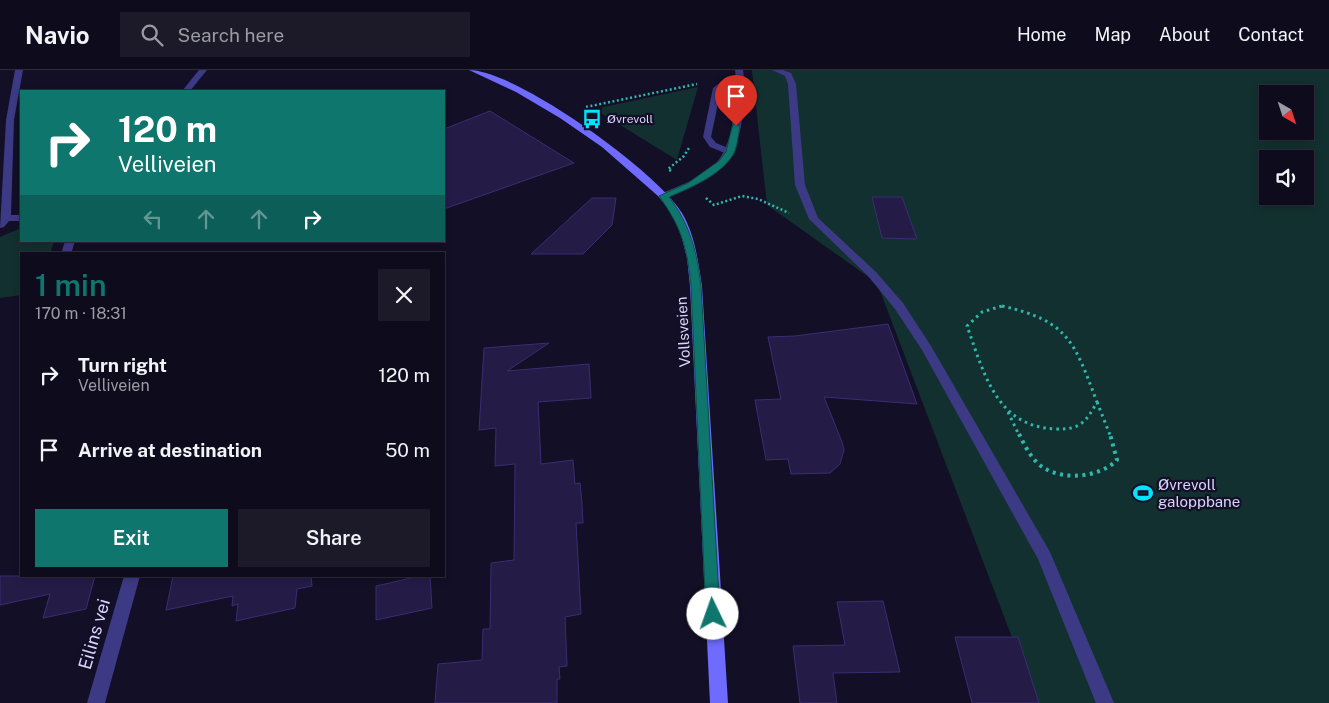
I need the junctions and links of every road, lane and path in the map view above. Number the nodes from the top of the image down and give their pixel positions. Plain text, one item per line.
1 (19, 70) edge
2 (203, 70) edge
3 (473, 70) edge
4 (739, 70) edge
5 (776, 70) edge
6 (740, 81) junction
7 (697, 84) dead end
8 (187, 90) edge
9 (558, 114) junction
10 (730, 152) junction
11 (668, 169) dead end
12 (691, 185) junction
13 (663, 196) junction
14 (20, 218) edge
15 (814, 218) junction
16 (3, 222) edge
17 (1097, 402) junction
18 (1007, 412) junction
19 (132, 577) edge
20 (96, 703) edge
21 (719, 703) edge
22 (1105, 703) edge

1 - 16 street
2 - 8 street
3 - 9 main road, Vollsveien
4 - 6 street
5 - 15 street
6 - 10 street
6 - 10 street
7 - 9 path
9 - 13 main road, Vollsveien
10 - 12 street
11 - 12 path
12 - 13 street
12 - 15 path
13 - 21 main road, Vollsveien
14 - 16 street
15 - 22 street
17 - 18 path
17 - 18 path
17 - 18 path
19 - 20 street, Eilins vei

